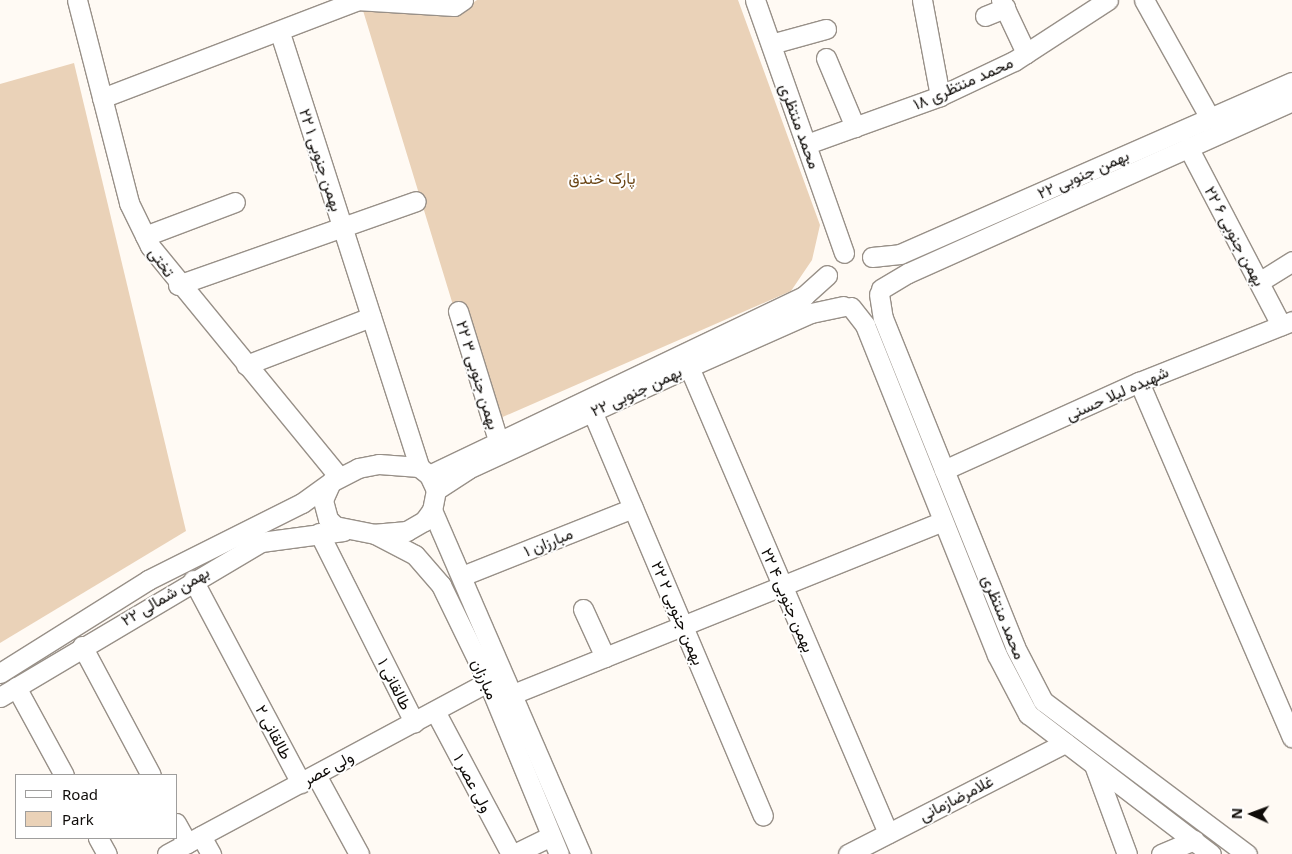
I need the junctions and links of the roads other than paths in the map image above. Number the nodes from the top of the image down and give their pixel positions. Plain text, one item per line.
1 (77, 0) edge
2 (463, 0) edge
3 (755, 0) edge
4 (922, 0) edge
5 (1108, 0) edge
6 (1144, 0) edge
7 (356, 1) edge
8 (1003, 4) edge
9 (985, 16) dead end
10 (826, 28) dead end
11 (280, 33) junction
12 (770, 44) junction
13 (1026, 53) junction
14 (826, 58) dead end
15 (1292, 82) edge
16 (940, 96) junction
17 (102, 98) junction
18 (1292, 101) edge
19 (1210, 118) junction
20 (855, 127) junction
21 (806, 144) junction
22 (1188, 147) junction
23 (1071, 179) junction
24 (1079, 196) junction
25 (416, 201) dead end
26 (234, 202) dead end
27 (342, 225) junction
28 (145, 236) junction
29 (844, 253) junction
30 (872, 257) junction
31 (1292, 261) edge
32 (826, 276) junction
33 (1259, 282) junction
34 (178, 285) junction
35 (880, 291) junction
36 (847, 307) junction
37 (458, 311) dead end
38 (371, 317) junction
39 (1287, 323) edge
40 (246, 365) junction
41 (689, 367) junction
42 (1139, 382) junction
43 (592, 411) junction
44 (498, 440) junction
45 (944, 470) junction
46 (428, 477) junction
47 (335, 479) junction
48 (633, 508) junction
49 (432, 510) junction
50 (943, 521) junction
51 (344, 531) junction
52 (319, 533) junction
53 (375, 534) junction
54 (462, 576) junction
55 (192, 580) junction
56 (782, 586) junction
57 (583, 609) dead end
58 (683, 626) junction
59 (82, 646) junction
60 (605, 657) junction
61 (0, 674) edge
62 (488, 682) junction
63 (8, 692) edge
64 (513, 694) junction
65 (435, 711) junction
66 (414, 722) junction
67 (1292, 738) edge
68 (1064, 743) junction
69 (1094, 765) junction
70 (63, 774) edge
71 (150, 774) edge
72 (308, 779) junction
73 (764, 815) dead end
74 (178, 825) edge
75 (888, 833) junction
76 (551, 836) junction
77 (99, 839) edge
78 (194, 840) junction
79 (1194, 840) junction
80 (107, 854) edge
81 (167, 854) edge
82 (211, 854) edge
83 (359, 854) edge
84 (513, 854) edge
85 (559, 854) edge
86 (581, 854) edge
87 (848, 854) edge
88 (1127, 854) edge
89 (1161, 854) edge
90 (1211, 854) edge
91 (1247, 854) edge

1 - 17 street, تختی
2 - 7 street
3 - 12 street, محمد منتظری
4 - 16 street
5 - 13 street, محمد منتظری ۱۸
6 - 19 street
7 - 11 street
8 - 9 street
8 - 13 street
10 - 12 street
11 - 17 street
11 - 27 street, ۲۲ بهمن جنوبی ۱
12 - 21 street, محمد منتظری
13 - 16 street, محمد منتظری ۱۸
14 - 20 street
15 - 19 street, ۲۲ بهمن جنوبی
16 - 20 street, محمد منتظری ۱۸
17 - 28 street, تختی
18 - 22 street, ۲۲ بهمن جنوبی
19 - 23 street, ۲۲ بهمن جنوبی
20 - 21 street, محمد منتظری ۱۸
21 - 29 street, محمد منتظری
22 - 24 street, ۲۲ بهمن جنوبی
22 - 33 street, ۲۲ بهمن جنوبی ۶
23 - 24 street
23 - 30 street, ۲۲ بهمن جنوبی
24 - 35 street, ۲۲ بهمن جنوبی
25 - 27 street
26 - 28 street
27 - 34 street
27 - 38 street, ۲۲ بهمن جنوبی ۱
28 - 34 street, تختی
29 - 30 street
29 - 32 street
30 - 35 street
31 - 33 street
32 - 36 street
32 - 44 street, ۲۲ بهمن جنوبی
33 - 39 street, ۲۲ بهمن جنوبی ۶
34 - 40 street, تختی
35 - 36 street
35 - 45 street, محمد منتظری
36 - 41 street, ۲۲ بهمن جنوبی
36 - 50 street, محمد منتظری
37 - 44 street, ۲۲ بهمن جنوبی ۳
38 - 40 street
38 - 46 street, ۲۲ بهمن جنوبی ۱
39 - 42 street, شهیده لیلا حسنی
40 - 47 street, تختی
41 - 43 street, ۲۲ بهمن جنوبی
41 - 56 street, ۲۲ بهمن جنوبی ۴
42 - 45 street, شهیده لیلا حسنی
42 - 67 street
43 - 46 street, ۲۲ بهمن جنوبی
43 - 48 street, ۲۲ بهمن جنوبی ۲
44 - 46 street, ۲۲ بهمن جنوبی
45 - 91 street, محمد منتظری
46 - 47 street
46 - 49 street
47 - 51 street
47 - 61 street, ۲۲ بهمن شمالی
48 - 54 street, مبارزان ۱
48 - 58 street, ۲۲ بهمن جنوبی ۲
49 - 53 street
49 - 54 street, مبارزان
50 - 56 street
50 - 68 street, محمد منتظری
51 - 52 street, ۲۲ بهمن شمالی
51 - 53 street
52 - 55 street, ۲۲ بهمن شمالی
52 - 66 street, طالقانی ۱
53 - 62 street, مبارزان
54 - 64 street, مبارزان
55 - 59 street, ۲۲ بهمن شمالی
55 - 72 street, طالقانی ۲
56 - 58 street
56 - 75 street, ۲۲ بهمن جنوبی ۴
57 - 60 street
58 - 60 street
58 - 73 street, ۲۲ بهمن جنوبی ۲
59 - 63 street, ۲۲ بهمن شمالی
59 - 71 street
60 - 64 street
62 - 65 street, ولی عصر
62 - 76 street, مبارزان
63 - 70 street
64 - 86 street, مبارزان
65 - 66 street, ولی عصر
65 - 84 street, ولی عصر ۱
66 - 72 street, ولی عصر
68 - 69 street, محمد منتظری
68 - 75 street, غلامرضازمانی
69 - 79 street, محمد منتظری
69 - 88 street
72 - 78 street, ولی عصر
72 - 83 street, طالقانی ۲
74 - 78 street
75 - 87 street, غلامرضازمانی
76 - 84 street
76 - 85 street, مبارزان
77 - 80 street
78 - 81 street, ولی عصر
78 - 82 street
79 - 89 street
79 - 90 street, محمد منتظری

